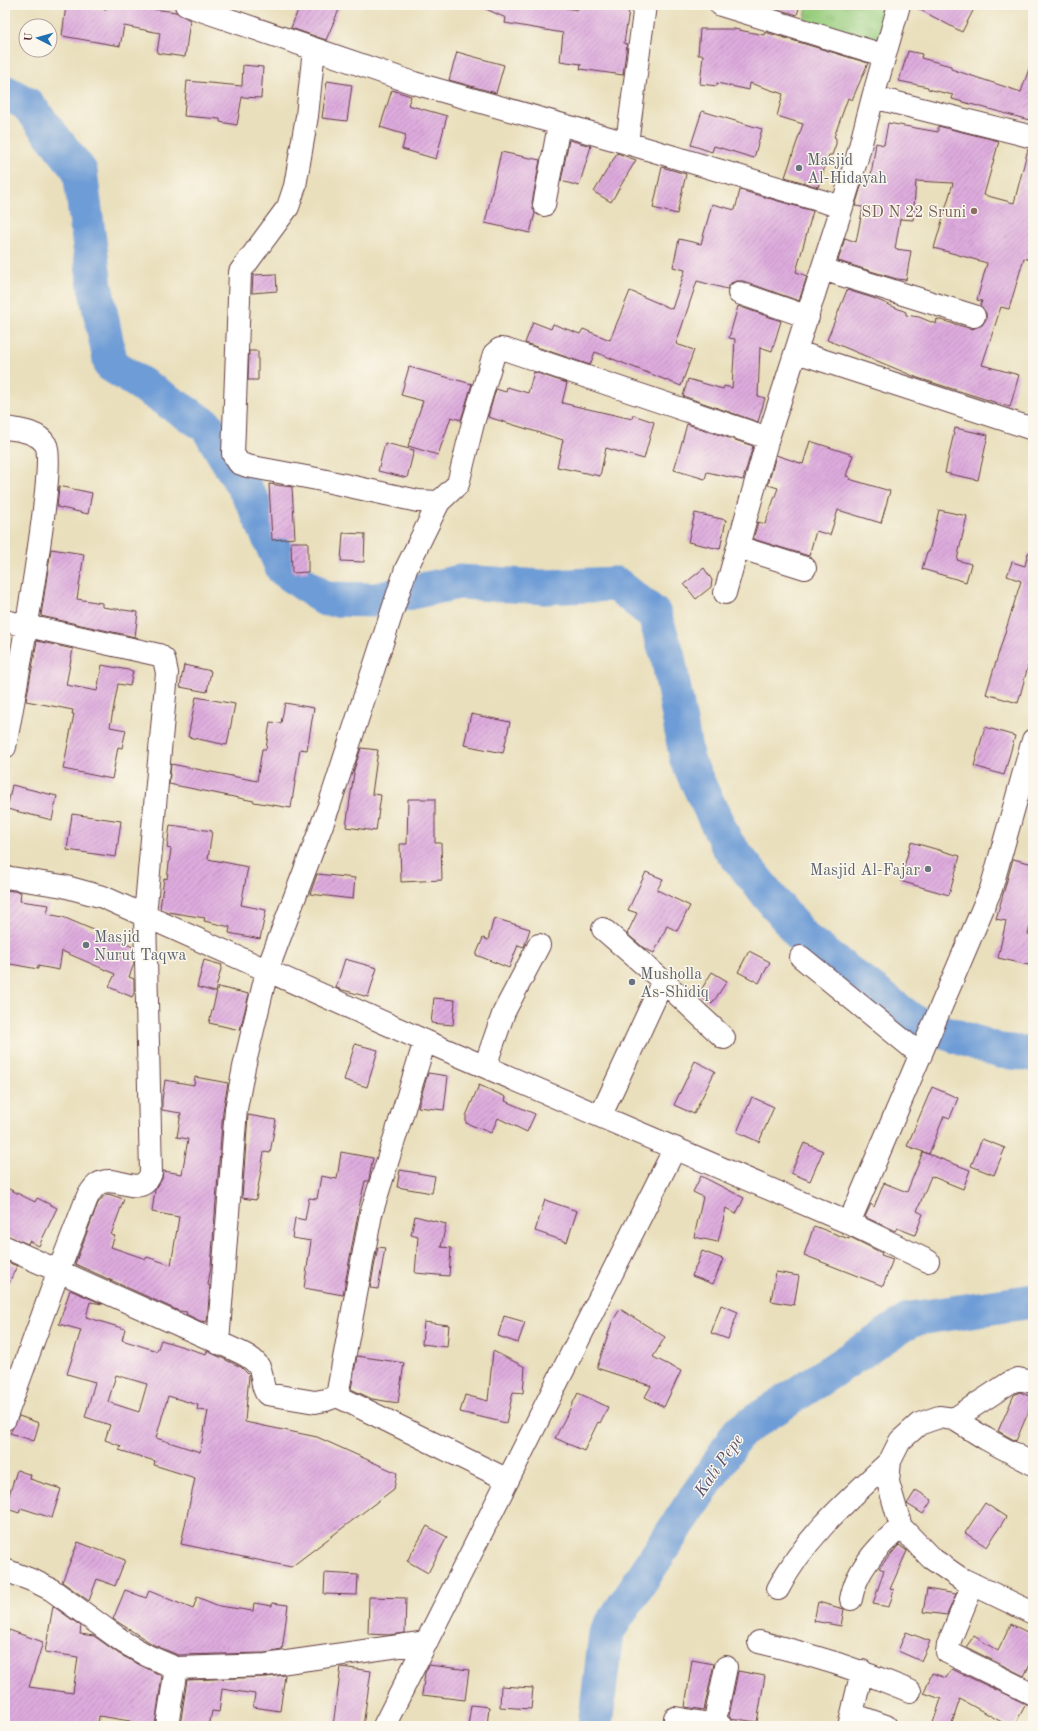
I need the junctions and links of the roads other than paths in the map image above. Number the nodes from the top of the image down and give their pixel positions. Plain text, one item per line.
1 (186, 5) edge
2 (645, 5) edge
3 (721, 5) edge
4 (899, 5) edge
5 (314, 49) junction
6 (883, 55) junction
7 (873, 97) junction
8 (559, 125) junction
9 (1033, 137) edge
10 (627, 143) junction
11 (544, 205) dead end
12 (842, 206) junction
13 (822, 269) junction
14 (739, 293) dead end
15 (974, 316) dead end
16 (808, 317) junction
17 (797, 352) junction
18 (5, 428) edge
19 (1033, 429) edge
20 (768, 438) junction
21 (439, 502) junction
22 (738, 547) junction
23 (805, 568) dead end
24 (725, 593) dead end
25 (15, 624) edge
26 (1033, 740) edge
27 (5, 747) edge
28 (1028, 779) edge
29 (5, 878) edge
30 (145, 916) junction
31 (603, 930) dead end
32 (539, 945) dead end
33 (801, 957) dead end
34 (267, 971) junction
35 (663, 981) junction
36 (724, 1038) dead end
37 (425, 1040) junction
38 (922, 1052) junction
39 (485, 1066) junction
40 (601, 1115) junction
41 (675, 1148) junction
42 (849, 1223) junction
43 (5, 1247) edge
44 (928, 1261) dead end
45 (59, 1270) junction
46 (218, 1343) junction
47 (1033, 1382) edge
48 (337, 1396) junction
49 (5, 1419) edge
50 (954, 1419) junction
51 (890, 1461) junction
52 (1033, 1464) edge
53 (508, 1480) junction
54 (901, 1527) junction
55 (5, 1570) edge
56 (972, 1584) junction
57 (778, 1589) dead end
58 (851, 1599) dead end
59 (1032, 1611) edge
60 (427, 1642) junction
61 (759, 1642) dead end
62 (726, 1666) dead end
63 (176, 1668) junction
64 (862, 1671) junction
65 (910, 1691) dead end
66 (1033, 1694) edge
67 (675, 1718) dead end
68 (851, 1720) edge
69 (718, 1725) edge
70 (167, 1726) edge
71 (384, 1726) edge
72 (886, 1726) edge

1 - 5 street
2 - 10 street
3 - 6 street
4 - 6 street
5 - 8 street
5 - 21 street
6 - 7 street
7 - 9 street
7 - 12 street
8 - 10 street
8 - 11 street
10 - 12 street
12 - 13 street
13 - 15 street
13 - 16 street
14 - 16 street
16 - 17 street
17 - 19 street
17 - 20 street
18 - 25 street
20 - 21 street
20 - 22 street
21 - 34 street
22 - 23 street
22 - 24 street
25 - 27 street
25 - 30 street
26 - 28 street
28 - 38 street
29 - 30 street
30 - 34 street
30 - 45 street
31 - 35 street
32 - 39 street
33 - 38 street
34 - 37 street
34 - 46 street
35 - 36 street
35 - 40 street
37 - 39 street
37 - 48 street
38 - 42 street
39 - 40 street
40 - 41 street
41 - 42 street
41 - 53 street
42 - 44 street
43 - 45 street
45 - 46 street
45 - 49 street
46 - 48 street
47 - 50 street
48 - 53 street
50 - 51 street
50 - 52 street
51 - 54 street
51 - 57 street
53 - 60 street
54 - 56 street
54 - 58 street
55 - 63 street
56 - 59 street
56 - 66 street
60 - 63 street
60 - 71 street
61 - 64 street
62 - 69 street
63 - 70 street
64 - 65 street
64 - 68 street
67 - 69 street
68 - 72 street

